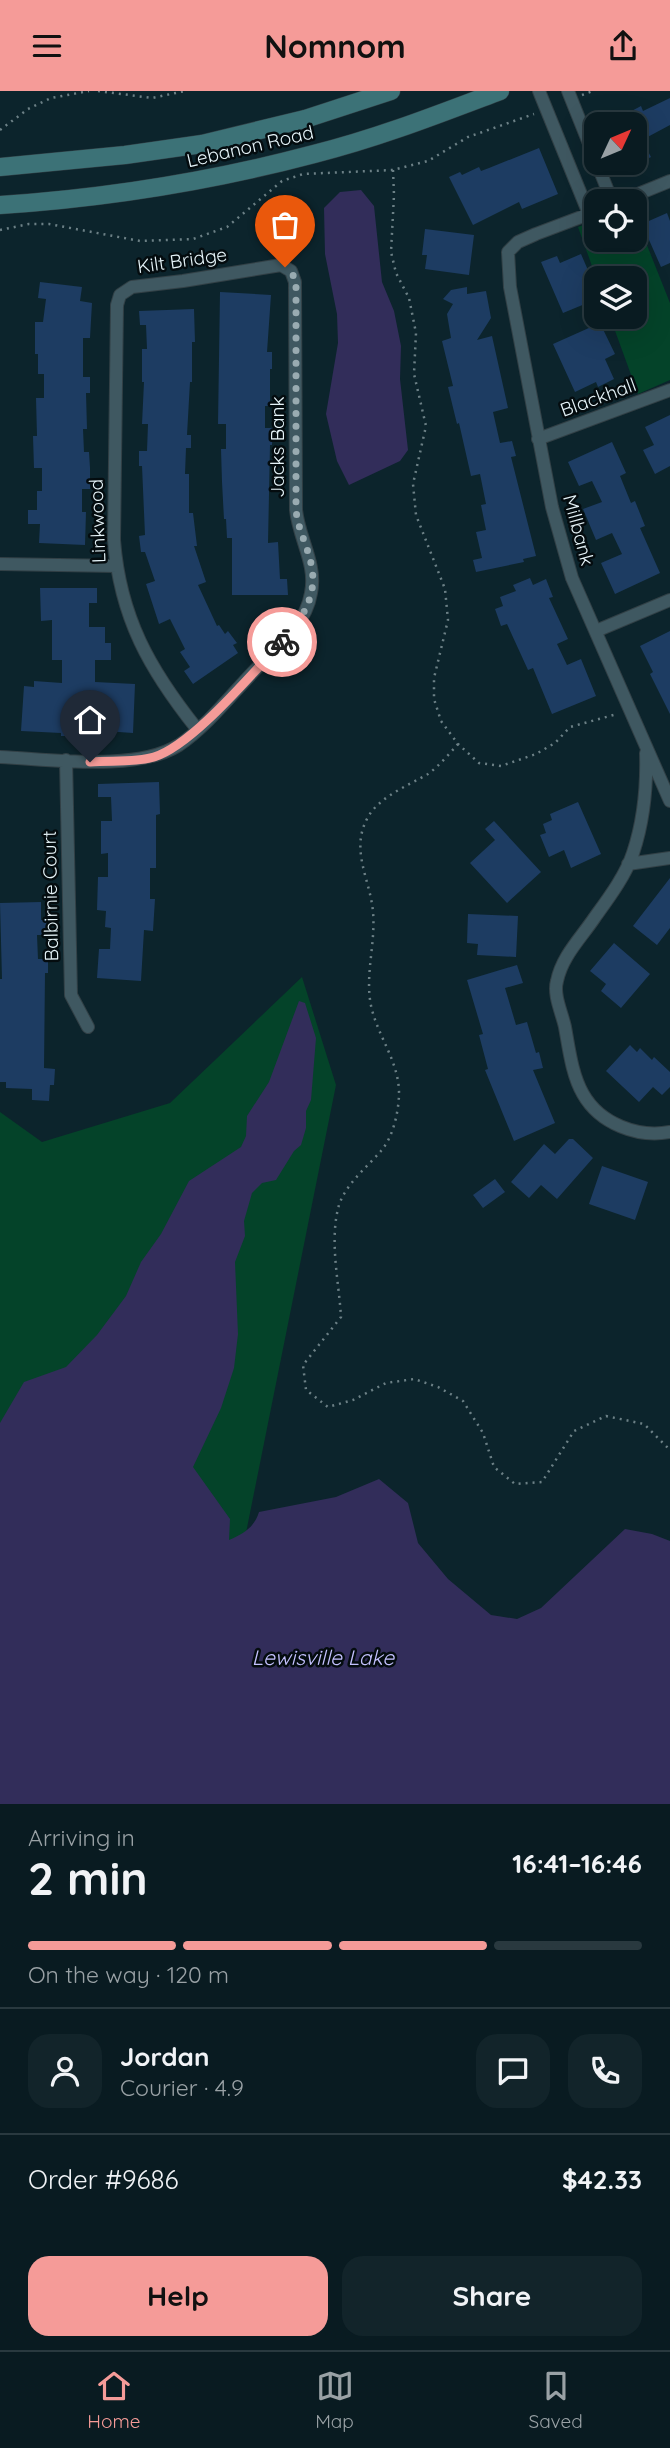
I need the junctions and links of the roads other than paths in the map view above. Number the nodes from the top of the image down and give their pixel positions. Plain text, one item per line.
1 (391, 91) edge
2 (500, 91) edge
3 (539, 91) edge
4 (569, 96) edge
5 (0, 167) edge
6 (670, 181) edge
7 (607, 189) edge
8 (647, 190) edge
9 (584, 193) edge
10 (0, 205) edge
11 (584, 216) edge
12 (289, 269) joint
13 (123, 292) joint
14 (670, 390) edge
15 (538, 439) junction
16 (0, 564) edge
17 (117, 566) junction
18 (670, 600) edge
19 (596, 631) junction
20 (197, 729) junction
21 (646, 748) junction
22 (0, 757) edge
23 (66, 760) junction
24 (670, 801) edge
25 (670, 858) edge
26 (628, 864) junction
27 (88, 1027) dead end
28 (670, 1132) edge

1 - 5 main road, Lebanon Road
2 - 10 main road, Lebanon Road
3 - 9 street
4 - 7 street
6 - 8 street
11 - 15 street, Millbank
12 - 13 street, Kilt Bridge
12 - 20 street, Jacks Bank
13 - 17 street, Linkwood
14 - 15 street, Blackhall
15 - 19 street, Millbank
16 - 17 street
17 - 20 street, Linkwood
18 - 19 street
19 - 21 street, Millbank
20 - 23 street
21 - 24 street, Millbank
21 - 26 street
22 - 23 street
23 - 27 street, Balbirnie Court
25 - 26 street
26 - 28 street

